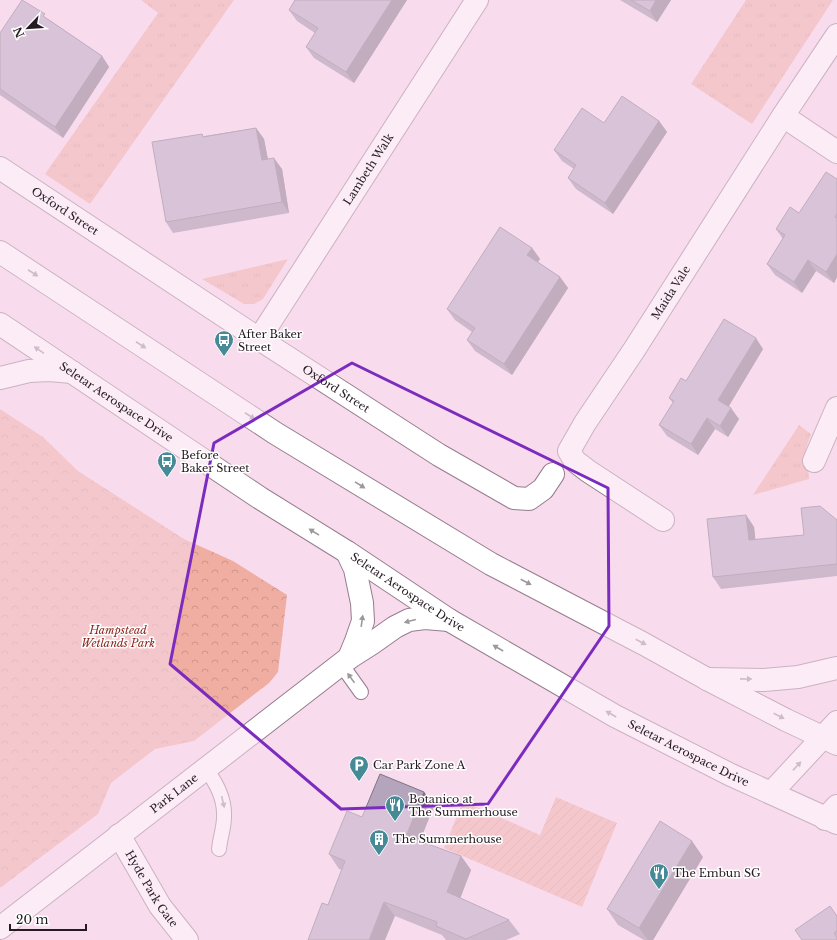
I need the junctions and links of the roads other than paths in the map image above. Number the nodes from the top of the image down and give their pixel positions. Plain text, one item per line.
1 (477, 0) edge
2 (837, 35) edge
3 (783, 116) junction
4 (837, 152) edge
5 (0, 168) edge
6 (0, 252) edge
7 (0, 324) edge
8 (259, 339) junction
9 (72, 372) junction
10 (0, 378) edge
11 (837, 408) edge
12 (814, 461) dead end
13 (553, 474) dead end
14 (663, 520) dead end
15 (347, 552) junction
16 (449, 620) junction
17 (345, 661) junction
18 (837, 668) edge
19 (707, 679) junction
20 (361, 692) dead end
21 (837, 722) edge
22 (830, 741) edge
23 (205, 768) junction
24 (771, 793) junction
25 (833, 816) edge
26 (119, 835) junction
27 (219, 849) dead end
28 (0, 928) edge
29 (187, 940) edge

1 - 8 street, Lambeth Walk
2 - 3 street, Maida Vale
3 - 4 street
3 - 14 street, Maida Vale
5 - 8 street, Oxford Street
6 -> 19 street
9 -> 7 street, Seletar Aerospace Drive
8 - 13 street, Oxford Street
9 - 10 street
15 -> 9 street, Seletar Aerospace Drive
11 - 12 street
15 - 16 street, Seletar Aerospace Drive
17 -> 15 street
16 -> 17 street, Park Lane
24 -> 16 street, Seletar Aerospace Drive
20 -> 17 lane
17 - 23 street, Park Lane
19 -> 18 street
19 -> 22 street
21 - 22 street
24 -> 22 street
23 - 26 street, Park Lane
23 -> 27 lane
24 - 25 street, Seletar Aerospace Drive
26 - 28 street, Park Lane
26 - 29 street, Hyde Park Gate

